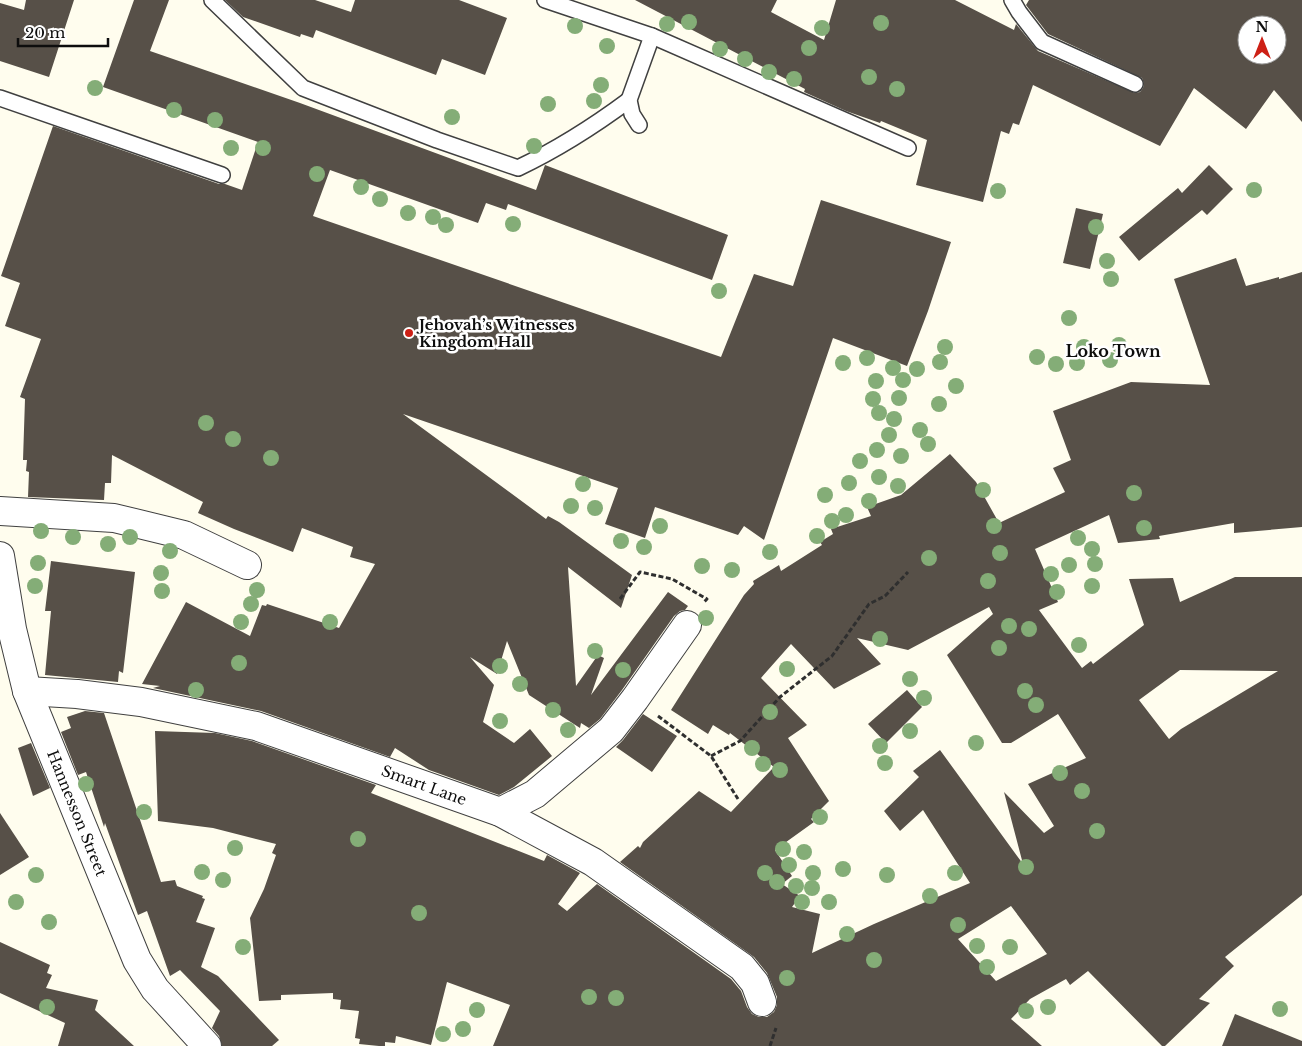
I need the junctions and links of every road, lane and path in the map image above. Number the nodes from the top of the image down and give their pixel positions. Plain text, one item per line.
1 (212, 0) edge
2 (573, 0) edge
3 (1012, 0) edge
4 (551, 2) edge
5 (652, 36) junction
6 (1135, 84) dead end
7 (0, 98) edge
8 (629, 100) junction
9 (639, 125) dead end
10 (908, 148) dead end
11 (222, 175) dead end
12 (0, 511) edge
13 (0, 556) edge
14 (247, 565) dead end
15 (908, 572) dead end
16 (620, 598) dead end
17 (687, 624) joint
18 (27, 691) junction
19 (636, 699) junction
20 (711, 756) junction
21 (738, 799) dead end
22 (500, 812) junction
23 (762, 1002) dead end
24 (208, 1046) edge

1 - 8 lane
2 - 4 lane
3 - 6 lane
4 - 5 lane
5 - 8 lane
5 - 10 lane
7 - 11 lane
8 - 9 lane
12 - 14 street
13 - 18 street, Hannesson Street
15 - 20 path
16 - 17 path
17 - 19 street
18 - 22 street, Smart Lane
18 - 24 street, Hannesson Street
19 - 20 path
19 - 22 street
20 - 21 path
22 - 23 street, Smart Lane

